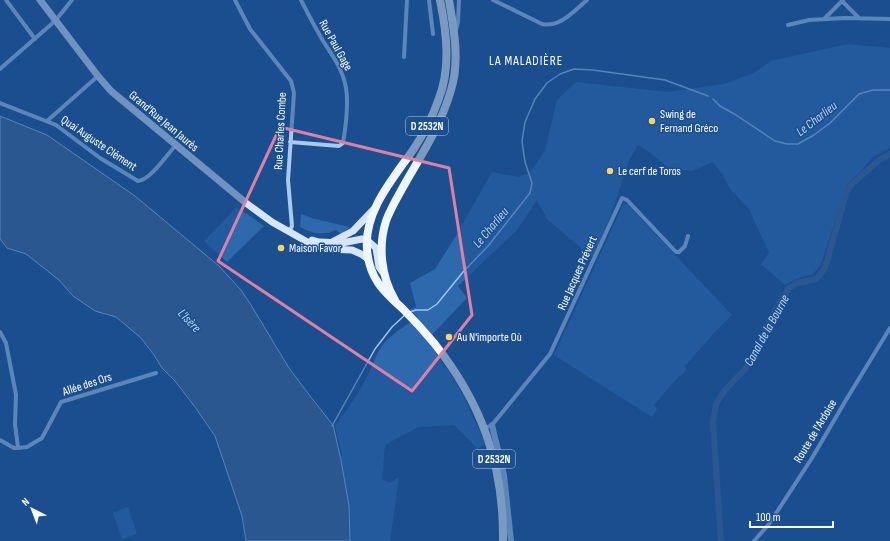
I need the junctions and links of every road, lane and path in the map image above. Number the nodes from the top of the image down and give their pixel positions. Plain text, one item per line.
1 (6, 0) edge
2 (40, 0) edge
3 (72, 0) edge
4 (235, 0) edge
5 (301, 0) edge
6 (407, 0) edge
7 (429, 0) edge
8 (440, 0) edge
9 (449, 0) edge
10 (459, 0) edge
11 (493, 0) edge
12 (587, 0) edge
13 (842, 0) edge
14 (859, 18) junction
15 (824, 19) junction
16 (890, 19) edge
17 (55, 21) junction
18 (788, 25) dead end
19 (433, 34) dead end
20 (455, 34) junction
21 (35, 39) junction
22 (404, 57) dead end
23 (0, 69) edge
24 (98, 76) junction
25 (0, 103) edge
26 (47, 121) junction
27 (290, 142) junction
28 (175, 146) junction
29 (376, 206) junction
30 (290, 232) junction
31 (296, 236) junction
32 (688, 236) dead end
33 (367, 240) junction
34 (329, 243) junction
35 (368, 259) junction
36 (385, 276) junction
37 (403, 310) junction
38 (890, 328) edge
39 (0, 332) edge
40 (156, 373) dead end
41 (488, 427) junction
42 (0, 440) edge
43 (18, 448) junction
44 (503, 541) edge
45 (511, 541) edge
46 (754, 541) edge

1 - 21 street
2 - 17 main road, Grand'Rue Jean Jaurès
3 - 17 street
4 - 27 street, Rue Charles Combe
5 - 27 street, Rue Paul Gage
6 - 22 street
7 - 19 street
8 - 29 main road, D 2532N
9 - 20 main road, D 2532N
10 - 20 street
11 - 12 street
13 - 14 street
13 - 15 street
14 - 15 street
14 - 16 street
15 - 18 street
17 - 21 street
17 - 24 main road, Grand'Rue Jean Jaurès
20 - 36 main road, D 2532N
21 - 23 street
24 - 26 street
24 - 28 main road, Grand'Rue Jean Jaurès
25 - 26 street, Quai Auguste Clément
26 - 28 street, Quai Auguste Clément
27 - 30 street, Rue Charles Combe
28 - 30 main road, Grand'Rue Jean Jaurès
29 - 33 main road, D 2532N
29 - 34 main road
30 - 31 main road, Grand'Rue Jean Jaurès
31 - 34 main road
31 - 35 main road
32 - 41 street, Rue Jacques Prévert
33 - 34 main road
33 - 35 main road, D 2532N
33 - 36 main road, D 2532N
35 - 37 main road, D 2532N
36 - 37 main road, D 2532N
37 - 41 main road, D 2532N
38 - 46 street, Route de l'Ardoise
39 - 43 street
40 - 43 street, Allée des Ors
41 - 44 main road, D 2532N
41 - 45 street
42 - 43 street

